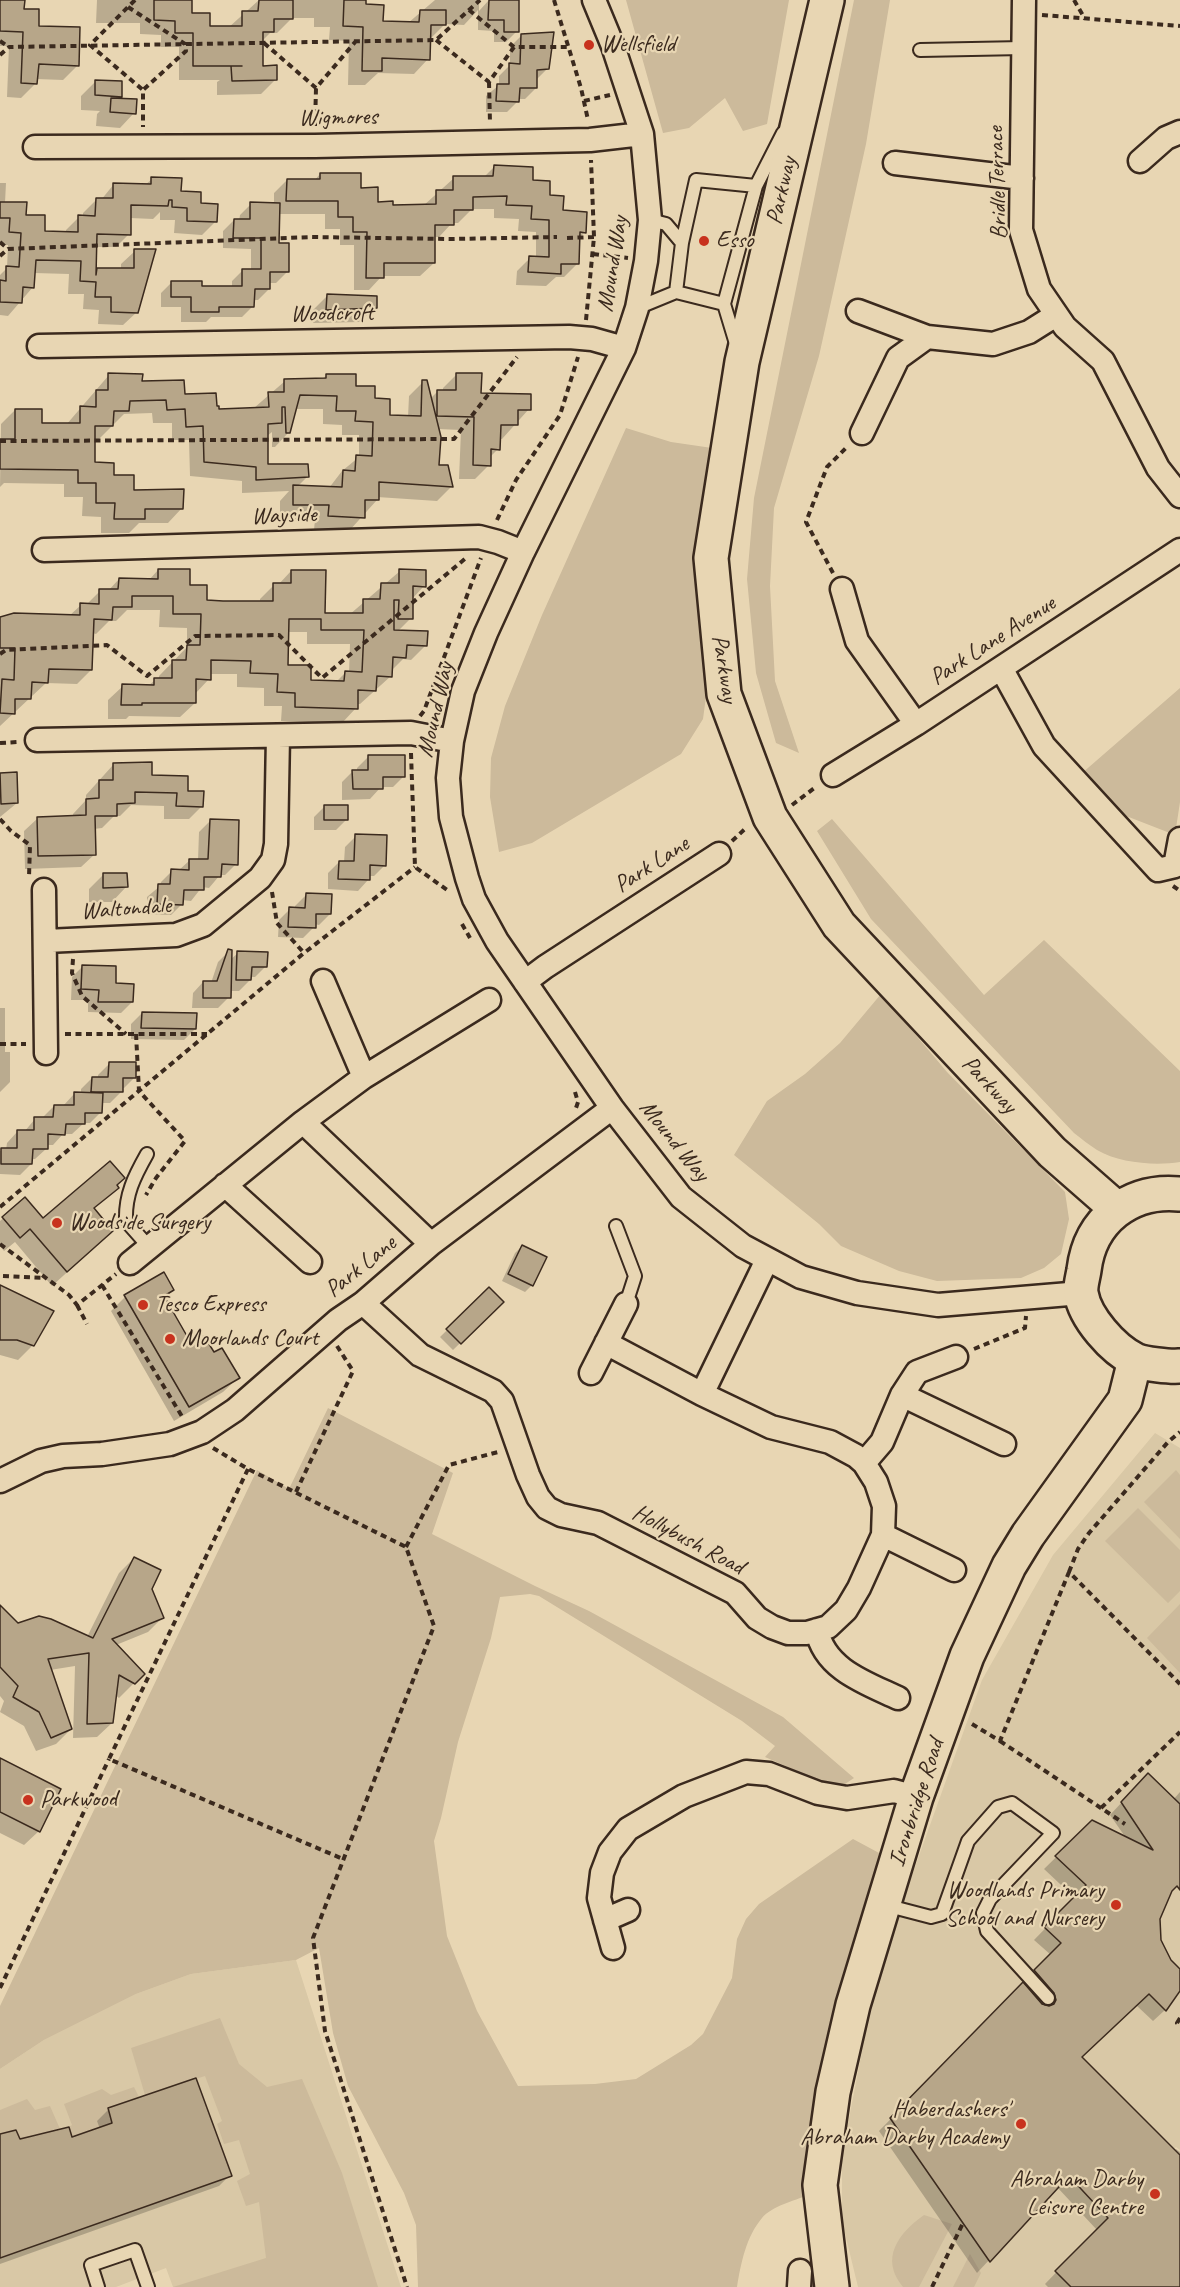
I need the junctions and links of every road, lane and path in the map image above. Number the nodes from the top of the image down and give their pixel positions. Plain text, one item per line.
1 (135, 0) edge
2 (480, 0) edge
3 (554, 0) edge
4 (594, 0) edge
5 (827, 0) edge
6 (1074, 0) edge
7 (128, 7) junction
8 (1024, 7) edge
9 (469, 10) junction
10 (1085, 19) junction
11 (1180, 26) edge
12 (436, 40) junction
13 (0, 41) edge
14 (356, 41) junction
15 (263, 43) junction
16 (185, 44) junction
17 (90, 45) junction
18 (9, 47) junction
19 (514, 47) junction
20 (568, 47) junction
21 (1023, 48) junction
22 (920, 50) dead end
23 (0, 54) edge
24 (489, 82) junction
25 (807, 87) junction
26 (316, 88) junction
27 (143, 90) junction
28 (611, 95) dead end
29 (584, 101) junction
30 (590, 130) dead end
31 (1180, 132) edge
32 (642, 134) junction
33 (490, 142) junction
34 (143, 146) junction
35 (315, 146) junction
36 (35, 147) dead end
37 (591, 158) dead end
38 (1140, 162) dead end
39 (895, 163) dead end
40 (1022, 178) junction
41 (756, 186) junction
42 (650, 220) junction
43 (557, 237) dead end
44 (594, 237) junction
45 (567, 238) dead end
46 (0, 242) edge
47 (682, 243) junction
48 (8, 249) junction
49 (593, 254) junction
50 (0, 256) edge
51 (646, 261) junction
52 (676, 292) junction
53 (724, 304) junction
54 (637, 308) junction
55 (858, 312) dead end
56 (1056, 315) junction
57 (585, 328) dead end
58 (927, 337) junction
59 (532, 338) junction
60 (39, 346) dead end
61 (581, 348) dead end
62 (624, 348) junction
63 (742, 362) junction
64 (862, 432) joint
65 (0, 441) edge
66 (1180, 496) edge
67 (494, 527) dead end
68 (44, 550) dead end
69 (1180, 550) edge
70 (474, 552) dead end
71 (483, 552) dead end
72 (523, 552) junction
73 (842, 589) joint
74 (0, 654) edge
75 (1001, 668) junction
76 (418, 718) dead end
77 (916, 724) junction
78 (278, 736) junction
79 (37, 740) dead end
80 (452, 741) junction
81 (833, 775) joint
82 (793, 812) dead end
83 (0, 819) edge
84 (749, 825) dead end
85 (1180, 839) edge
86 (719, 854) joint
87 (415, 867) dead end
88 (260, 878) junction
89 (44, 890) joint
90 (74, 939) junction
91 (46, 941) junction
92 (304, 953) junction
93 (323, 981) dead end
94 (525, 982) junction
95 (489, 1000) dead end
96 (127, 1034) junction
97 (207, 1034) junction
98 (46, 1043) joint
99 (364, 1077) junction
100 (612, 1108) junction
101 (303, 1122) junction
102 (147, 1154) dead end
103 (225, 1185) junction
104 (1180, 1194) edge
105 (0, 1207) edge
106 (1117, 1209) junction
107 (616, 1226) dead end
108 (0, 1244) edge
109 (431, 1244) junction
110 (149, 1247) junction
111 (767, 1260) junction
112 (310, 1262) dead end
113 (130, 1263) joint
114 (3, 1276) dead end
115 (46, 1278) junction
116 (102, 1285) junction
117 (1081, 1293) junction
118 (1029, 1296) junction
119 (363, 1303) junction
120 (626, 1304) joint
121 (77, 1305) junction
122 (87, 1324) dead end
123 (327, 1330) junction
124 (606, 1343) junction
125 (957, 1357) joint
126 (1136, 1360) junction
127 (1180, 1366) edge
128 (591, 1373) dead end
129 (702, 1394) junction
130 (902, 1395) junction
131 (1180, 1432) edge
132 (194, 1435) junction
133 (1004, 1444) dead end
134 (519, 1446) junction
135 (864, 1463) junction
136 (248, 1469) junction
137 (0, 1481) edge
138 (296, 1492) junction
139 (883, 1535) junction
140 (406, 1547) junction
141 (954, 1570) dead end
142 (1068, 1572) junction
143 (817, 1630) junction
144 (1180, 1684) edge
145 (898, 1698) dead end
146 (972, 1724) dead end
147 (1180, 1732) edge
148 (1000, 1741) junction
149 (109, 1759) junction
150 (916, 1797) junction
151 (1101, 1808) junction
152 (1125, 1824) dead end
153 (342, 1860) junction
154 (884, 1905) junction
155 (628, 1910) dead end
156 (605, 1920) junction
157 (613, 1948) dead end
158 (0, 1988) edge
159 (1048, 1998) dead end
160 (1180, 2018) edge
161 (1180, 2025) edge
162 (963, 2223) dead end
163 (98, 2287) edge
164 (148, 2287) edge
165 (407, 2287) edge
166 (832, 2287) edge
167 (932, 2287) edge

1 - 7 path
2 - 9 path
3 - 20 path
4 - 32 street, Mound Way
5 - 25 main road, Parkway
6 - 10 path
7 - 16 path
7 - 17 path
8 - 10 path
8 - 21 street, Bridle Terrace
9 - 12 path
9 - 19 path
10 - 11 path
12 - 14 path
12 - 24 path
13 - 18 path
14 - 15 path
14 - 26 path
15 - 16 path
15 - 26 path
16 - 17 path
16 - 27 path
17 - 18 path
17 - 27 path
18 - 23 path
19 - 20 path
19 - 24 path
20 - 29 path
21 - 22 lane
21 - 40 street, Bridle Terrace
24 - 33 path
25 - 41 lane
25 - 63 main road, Parkway
26 - 35 path
27 - 34 path
28 - 29 path
29 - 30 path
31 - 38 street
32 - 33 street, Wigmores
32 - 42 street, Mound Way
33 - 35 street, Wigmores
34 - 35 street, Wigmores
34 - 36 street, Wigmores
37 - 44 path
39 - 40 street
40 - 56 street, Bridle Terrace
41 - 47 lane
41 - 53 lane
42 - 47 lane
42 - 51 street, Mound Way
43 - 48 path
44 - 45 path
44 - 49 path
46 - 48 path
47 - 52 lane
48 - 50 path
49 - 51 path
49 - 57 path
51 - 54 street, Mound Way
52 - 53 lane
52 - 54 lane
53 - 63 lane
54 - 62 street, Mound Way
55 - 58 street
56 - 58 street
56 - 66 street, Bridle Terrace
58 - 64 street
59 - 60 street, Woodcroft
59 - 62 street, Woodcroft
59 - 65 path
61 - 67 path
62 - 72 street, Mound Way
63 - 106 main road, Parkway
64 - 73 path
68 - 72 street, Wayside
69 - 75 street, Park Lane Avenue
70 - 74 path
71 - 76 path
72 - 80 street, Mound Way
73 - 77 street
75 - 77 street, Park Lane Avenue
75 - 85 street
77 - 81 street, Park Lane Avenue
78 - 79 street
78 - 80 street
78 - 88 street, Waltondale
80 - 94 street, Mound Way
81 - 82 path
83 - 89 path
84 - 86 path
86 - 94 street, Park Lane
87 - 92 path
88 - 90 street, Waltondale
88 - 92 path
89 - 91 street, Waltondale
90 - 91 street, Waltondale
90 - 96 path
91 - 98 street, Waltondale
92 - 97 path
93 - 99 street
94 - 100 street, Mound Way
95 - 99 street
96 - 97 path
96 - 98 path
97 - 105 path
99 - 101 street
100 - 109 street, Park Lane
100 - 111 street, Mound Way
101 - 103 street
101 - 109 street
102 - 110 lane
103 - 110 street
103 - 112 street
104 - 106 main road
106 - 117 main road
107 - 120 lane
108 - 115 path
109 - 119 street, Park Lane
110 - 113 street
111 - 118 street, Mound Way
111 - 129 street
113 - 116 path
114 - 115 path
115 - 121 path
116 - 121 path
116 - 132 path
117 - 118 street, Mound Way
117 - 126 main road
118 - 125 path
119 - 123 street, Park Lane
119 - 134 street, Hollybush Road
120 - 124 street
121 - 122 path
123 - 132 street, Park Lane
123 - 138 path
124 - 128 street
124 - 129 street, Hollybush Road
125 - 130 street
126 - 127 main road
126 - 150 main road, Ironbridge Road
129 - 135 street, Hollybush Road
130 - 133 street
130 - 135 street
131 - 142 path
132 - 136 path
132 - 137 street, Park Lane
134 - 140 path
134 - 143 street, Hollybush Road
135 - 139 street, Hollybush Road
136 - 138 path
136 - 149 path
138 - 140 path
139 - 141 street
139 - 143 street, Hollybush Road
140 - 153 path
142 - 144 path
142 - 148 path
143 - 145 street
146 - 148 path
147 - 151 path
148 - 151 path
149 - 153 path
149 - 158 path
150 - 154 main road, Ironbridge Road
150 - 156 street
151 - 152 path
153 - 165 path
154 - 159 lane
154 - 166 main road, Ironbridge Road
155 - 156 street
156 - 157 street
160 - 161 path
162 - 167 path
163 - 164 lane

